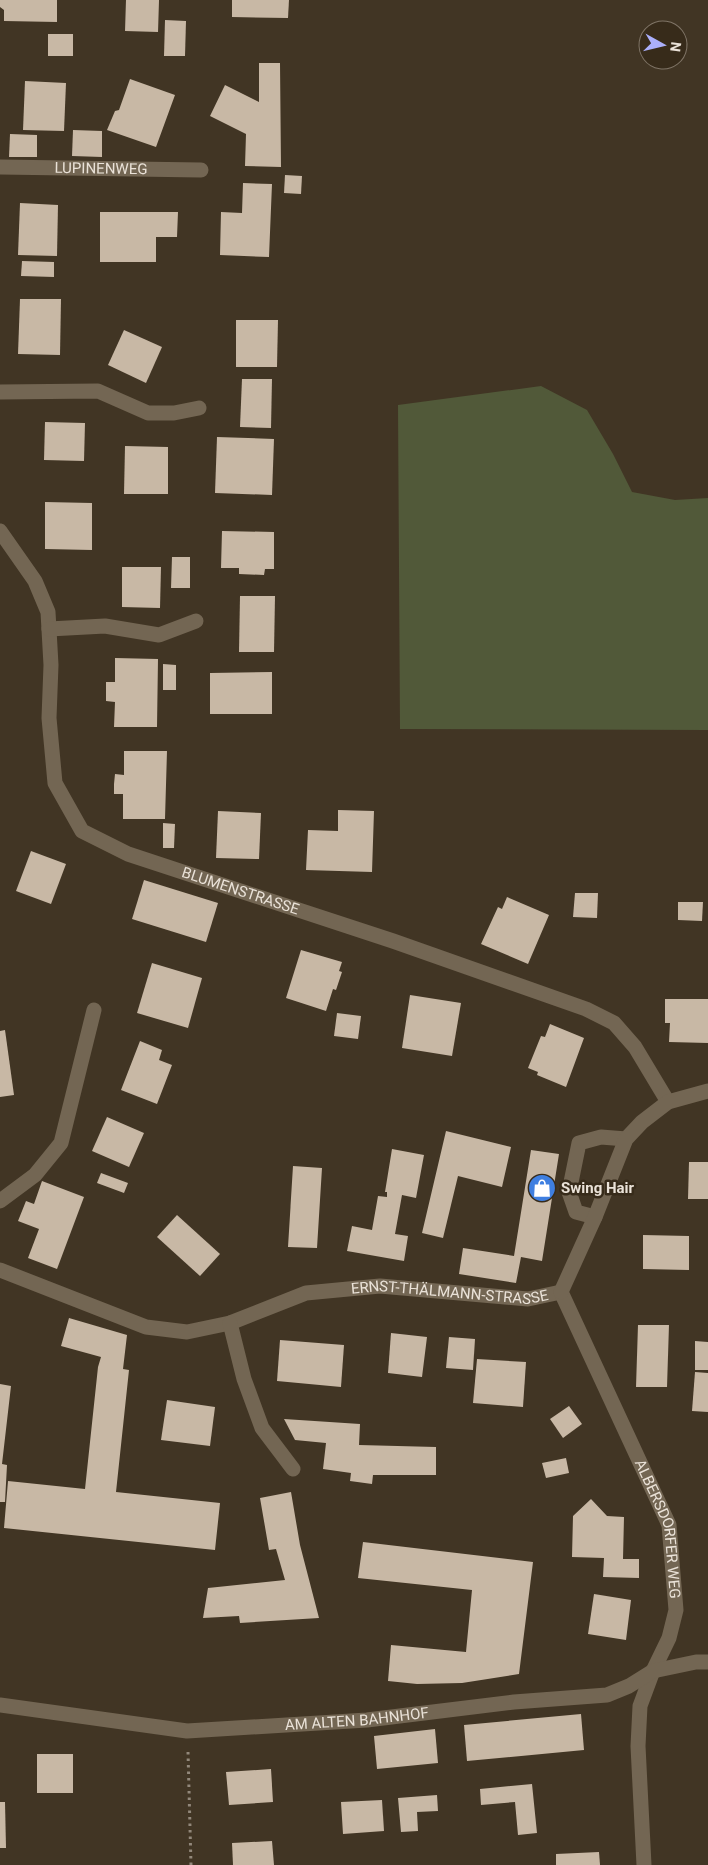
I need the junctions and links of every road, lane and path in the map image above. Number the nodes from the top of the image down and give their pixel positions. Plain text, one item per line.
1 (0, 167) edge
2 (201, 170) dead end
3 (0, 392) edge
4 (200, 408) dead end
5 (0, 531) edge
6 (196, 621) dead end
7 (50, 629) junction
8 (94, 1010) dead end
9 (708, 1091) edge
10 (668, 1102) junction
11 (626, 1139) junction
12 (0, 1201) edge
13 (595, 1217) junction
14 (0, 1270) edge
15 (560, 1292) junction
16 (230, 1323) junction
17 (293, 1469) dead end
18 (708, 1662) edge
19 (653, 1671) junction
20 (0, 1705) edge
21 (187, 1731) junction
22 (191, 1865) edge
23 (644, 1865) edge

1 - 2 street, LUPINENWEG
3 - 4 street
5 - 7 street, BLUMENSTRASSE
6 - 7 street
7 - 10 street, BLUMENSTRASSE
8 - 12 street
9 - 10 street, ERNST-THÄLMANN-STRASSE
10 - 11 street, ERNST-THÄLMANN-STRASSE
11 - 13 street, ERNST-THÄLMANN-STRASSE
11 - 13 street
13 - 15 street, ERNST-THÄLMANN-STRASSE
14 - 16 street, ERNST-THÄLMANN-STRASSE
15 - 16 street, ERNST-THÄLMANN-STRASSE
15 - 19 street, ALBERSDORFER WEG
16 - 17 street
18 - 19 street, AM ALTEN BAHNHOF
19 - 21 street, AM ALTEN BAHNHOF
19 - 23 street, ALBERSDORFER WEG
20 - 21 street, AM ALTEN BAHNHOF
21 - 22 path

